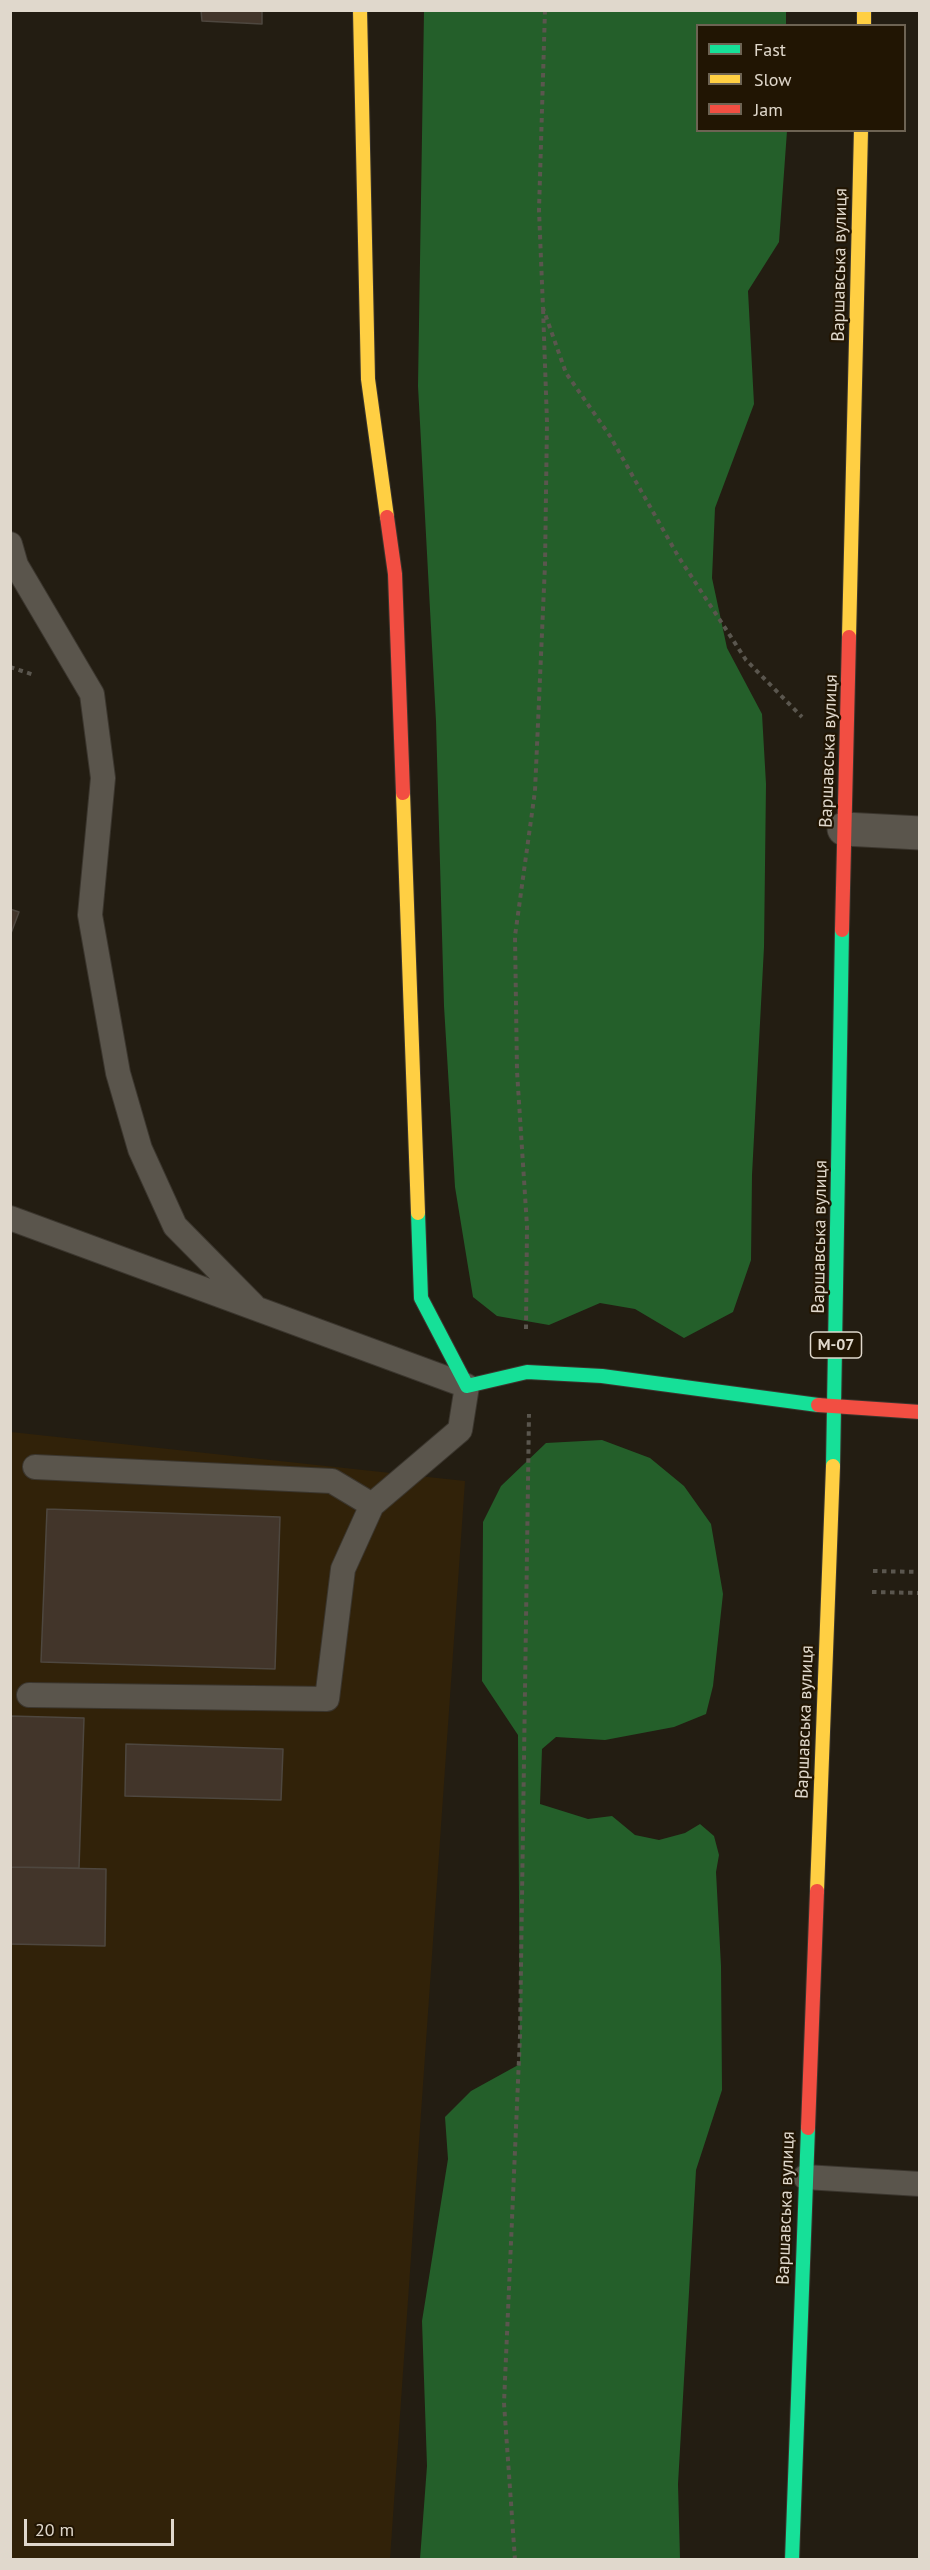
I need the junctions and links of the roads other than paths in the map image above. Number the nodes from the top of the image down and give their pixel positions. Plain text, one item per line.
1 (360, 10) edge
2 (861, 132) edge
3 (10, 544) edge
4 (844, 829) junction
5 (920, 833) edge
6 (10, 1218) edge
7 (259, 1311) junction
8 (467, 1386) junction
9 (835, 1407) junction
10 (920, 1412) edge
11 (35, 1467) dead end
12 (372, 1504) junction
13 (29, 1695) dead end
14 (805, 2177) junction
15 (920, 2184) edge
16 (792, 2559) edge

1 - 8 main road
2 - 4 main road, Варшавська вулиця / М-07
3 - 7 lane
4 - 5 street
4 - 9 main road, Варшавська вулиця / М-07
6 - 7 lane
7 - 8 lane
8 - 9 main road
8 - 12 lane
9 - 10 main road
9 - 14 main road, Варшавська вулиця / М-07
11 - 12 lane
12 - 13 lane
14 - 15 lane
14 - 16 main road, Варшавська вулиця / М-07

